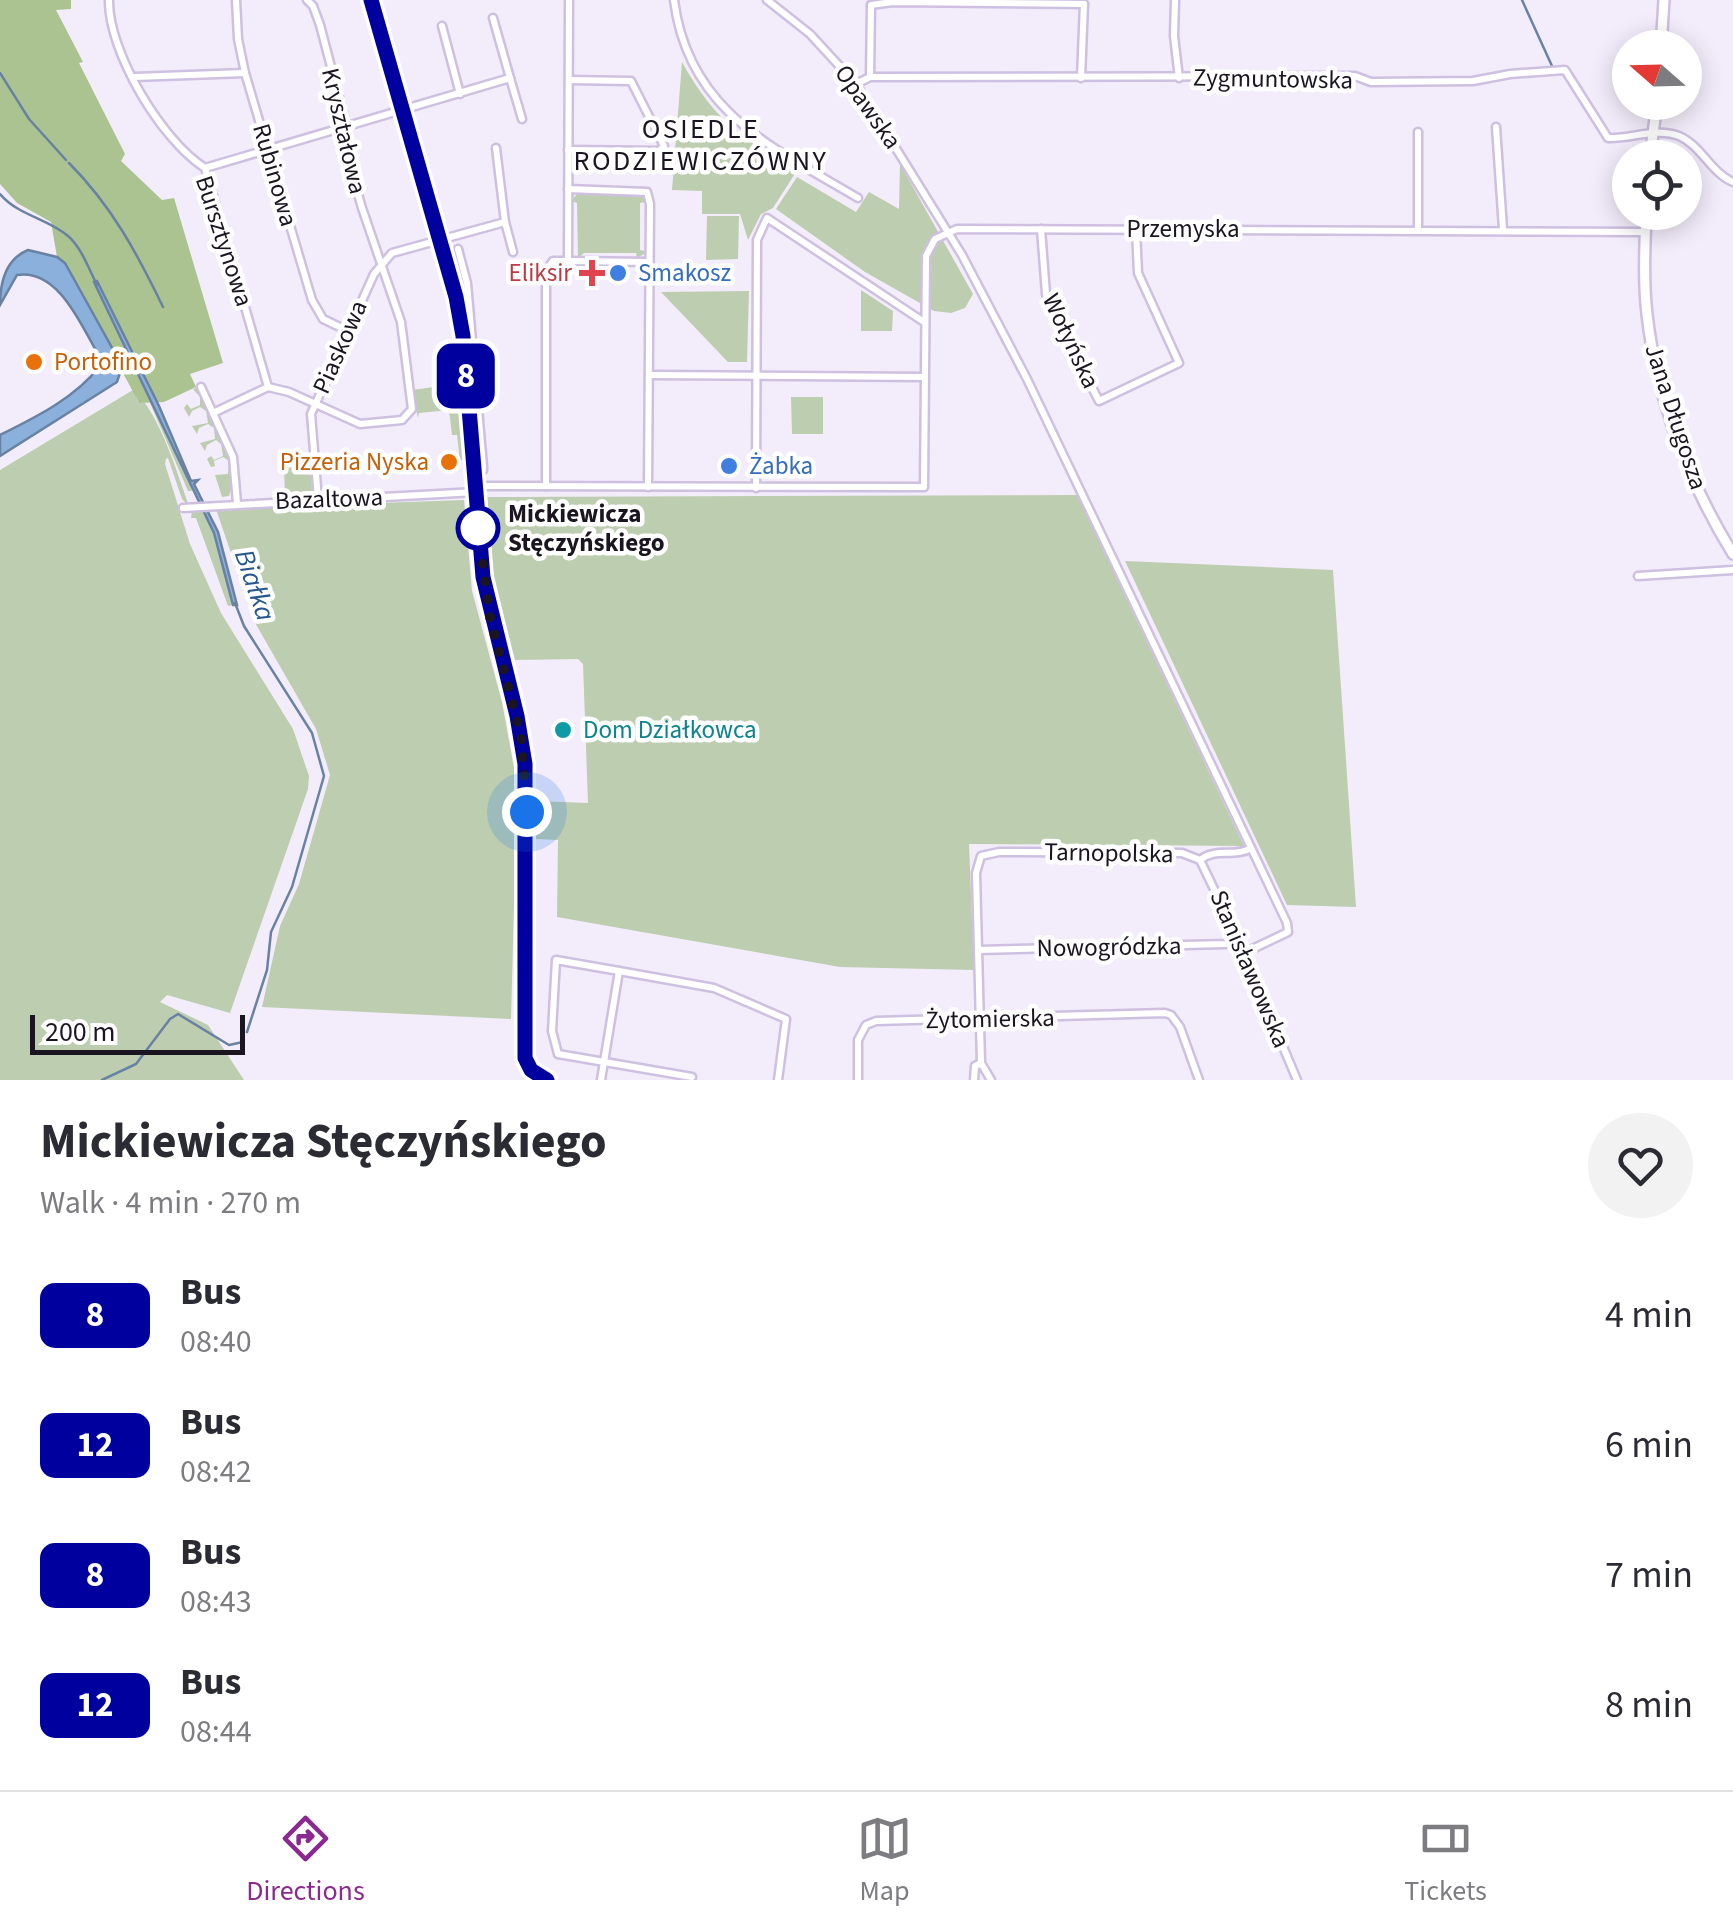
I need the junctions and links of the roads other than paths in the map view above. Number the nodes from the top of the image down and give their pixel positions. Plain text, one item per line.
1 (110, 0) edge
2 (236, 0) edge
3 (307, 0) edge
4 (371, 0) edge
5 (569, 0) edge
6 (674, 0) edge
7 (768, 0) edge
8 (1175, 0) edge
9 (1664, 0) edge
10 (1084, 2) edge
11 (492, 18) dead end
12 (442, 26) dead end
13 (1662, 30) edge
14 (244, 73) junction
15 (134, 77) junction
16 (870, 77) junction
17 (510, 78) junction
18 (1082, 78) junction
19 (1180, 78) junction
20 (569, 80) junction
21 (856, 84) junction
22 (460, 94) junction
23 (403, 110) junction
24 (522, 120) dead end
25 (1655, 120) edge
26 (345, 127) junction
27 (1496, 127) dead end
28 (1418, 132) dead end
29 (1654, 134) junction
30 (1653, 140) edge
31 (496, 148) dead end
32 (268, 150) junction
33 (568, 150) junction
34 (205, 168) junction
35 (1733, 182) edge
36 (568, 189) junction
37 (858, 198) dead end
38 (505, 222) junction
39 (1042, 228) junction
40 (1136, 229) junction
41 (1418, 230) junction
42 (1504, 230) junction
43 (949, 231) junction
44 (1646, 232) joint
45 (440, 240) junction
46 (458, 249) dead end
47 (513, 252) dead end
48 (568, 260) junction
49 (382, 262) junction
50 (650, 263) junction
51 (467, 283) junction
52 (453, 286) junction
53 (924, 322) junction
54 (348, 331) junction
55 (648, 375) junction
56 (755, 375) junction
57 (924, 377) junction
58 (200, 387) dead end
59 (268, 387) junction
60 (315, 403) junction
61 (213, 414) junction
62 (474, 470) junction
63 (546, 487) junction
64 (648, 487) junction
65 (756, 488) junction
66 (475, 489) junction
67 (318, 499) junction
68 (237, 503) junction
69 (183, 508) dead end
70 (1733, 554) edge
71 (1733, 570) edge
72 (1638, 576) dead end
73 (1251, 848) junction
74 (1200, 860) junction
75 (1238, 940) junction
76 (978, 950) junction
77 (1244, 953) junction
78 (619, 971) junction
79 (980, 1020) junction
80 (604, 1062) junction
81 (982, 1063) junction
82 (529, 1075) edge
83 (692, 1076) dead end
84 (548, 1080) edge
85 (601, 1080) edge
86 (778, 1080) edge
87 (858, 1080) edge
88 (974, 1080) edge
89 (991, 1080) edge
90 (1199, 1080) edge
91 (1297, 1080) edge

1 - 15 street, Bursztynowa
2 - 14 street, Rubinowa
3 - 26 street, Kryształowa
4 - 23 street
5 - 20 street
6 - 37 street
7 - 21 street, Opawska
8 - 19 street
9 - 13 street
10 - 16 street
10 - 18 street
11 - 17 street
12 - 22 street
14 - 15 street
14 - 32 street, Rubinowa
15 - 34 street, Bursztynowa
16 - 18 street, Zygmuntowska
16 - 21 street, Zygmuntowska
17 - 22 street
17 - 24 street
18 - 19 street, Zygmuntowska
19 - 29 street, Zygmuntowska
20 - 33 street
20 - 33 street
21 - 43 street, Opawska
22 - 23 street
23 - 26 street
23 - 45 street
25 - 29 street
26 - 32 street
26 - 49 street, Kryształowa
27 - 42 street
28 - 41 street
29 - 30 street
29 - 35 street
31 - 38 street
32 - 34 street
32 - 54 street, Rubinowa
33 - 36 street
34 - 59 street, Bursztynowa
36 - 48 street
36 - 50 street
38 - 45 street
38 - 47 street
39 - 40 street, Przemyska
39 - 40 street, Wołyńska
39 - 43 street, Przemyska
40 - 41 street, Przemyska
41 - 42 street, Przemyska
42 - 44 street, Przemyska
43 - 53 street
43 - 73 street, Opawska
44 - 70 street, Jana Długosza
45 - 49 street
45 - 52 street
46 - 51 street
48 - 50 street
48 - 63 street
49 - 54 street, Piaskowa
49 - 60 street, Kryształowa
50 - 55 street
51 - 52 street
51 - 62 street
52 - 62 street
53 - 56 street
53 - 57 street
54 - 60 street, Piaskowa
55 - 56 street
55 - 64 street
56 - 57 street
56 - 65 street
57 - 65 street, Bazaltowa
58 - 61 street
59 - 60 street
59 - 61 street
60 - 67 street, Piaskowa
61 - 68 street
62 - 66 street
63 - 64 street, Bazaltowa
63 - 66 street, Bazaltowa
64 - 65 street, Bazaltowa
66 - 67 street, Bazaltowa
66 - 82 street
67 - 68 street, Bazaltowa
68 - 69 street, Bazaltowa
71 - 72 street
73 - 74 street, Tarnopolska
73 - 77 street, Opawska
74 - 75 street, Stanisławowska
74 - 76 street, Tarnopolska
75 - 76 street, Nowogródzka
75 - 77 street, Stanisławowska
76 - 79 street
77 - 91 street, Stanisławowska
78 - 80 street
78 - 80 street
78 - 86 street
79 - 81 street
79 - 87 street, Żytomierska
79 - 90 street, Żytomierska
80 - 83 street
80 - 85 street
81 - 88 street
81 - 89 street
82 - 84 street

